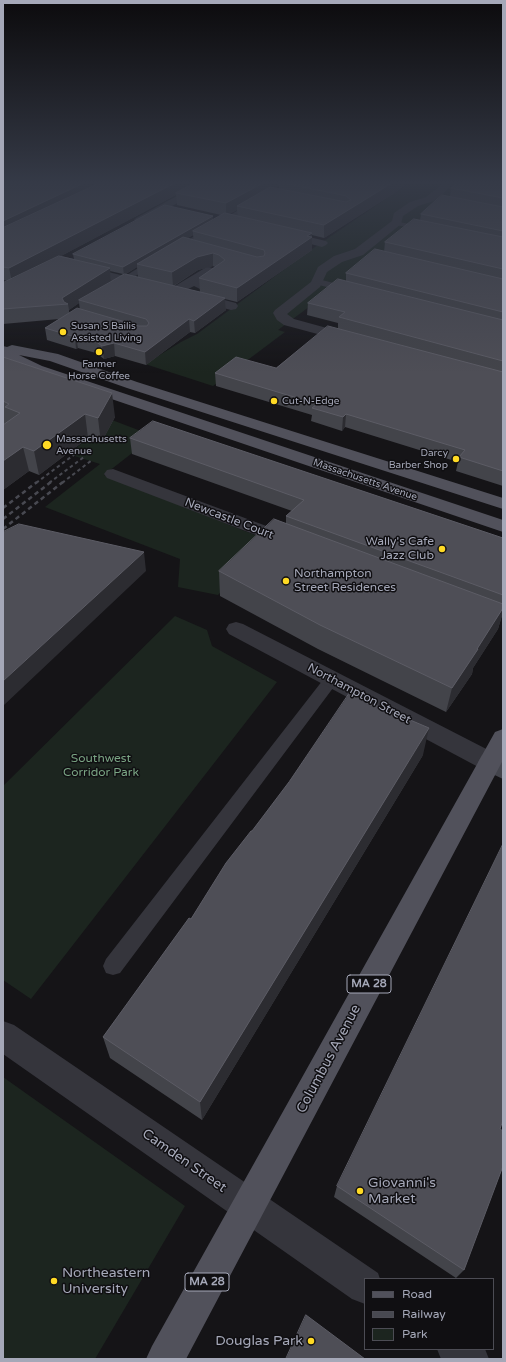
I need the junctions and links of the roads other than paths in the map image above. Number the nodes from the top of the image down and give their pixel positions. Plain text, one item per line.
1 (182, 247) edge
2 (185, 247) edge
3 (366, 247) edge
4 (197, 250) edge
5 (359, 252) junction
6 (372, 256) edge
7 (70, 266) edge
8 (124, 280) junction
9 (318, 282) junction
10 (108, 290) edge
11 (357, 292) edge
12 (232, 306) dead end
13 (361, 342) edge
14 (3, 349) edge
15 (113, 474) dead end
16 (503, 504) edge
17 (503, 526) edge
18 (308, 548) edge
19 (236, 629) dead end
20 (331, 680) junction
21 (503, 738) edge
22 (496, 766) edge
23 (113, 966) dead end
24 (3, 1036) edge
25 (249, 1206) junction
26 (364, 1285) edge
27 (457, 1350) edge
28 (165, 1359) edge
29 (470, 1359) edge

1 - 8 lane
2 - 4 lane
3 - 5 street
5 - 6 street
5 - 9 street
7 - 8 street
8 - 10 lane
8 - 12 street
9 - 11 lane
9 - 13 street
14 - 16 main road, Massachusetts Avenue
14 - 17 main road, Massachusetts Avenue
15 - 18 street, Newcastle Court
19 - 20 street, Northampton Street
20 - 22 street, Northampton Street
20 - 23 lane
21 - 22 main road, Columbus Avenue / MA 28
22 - 25 main road, Columbus Avenue / MA 28
24 - 25 street, Camden Street
25 - 26 street, Camden Street
25 - 28 main road, Columbus Avenue / MA 28
27 - 29 street

